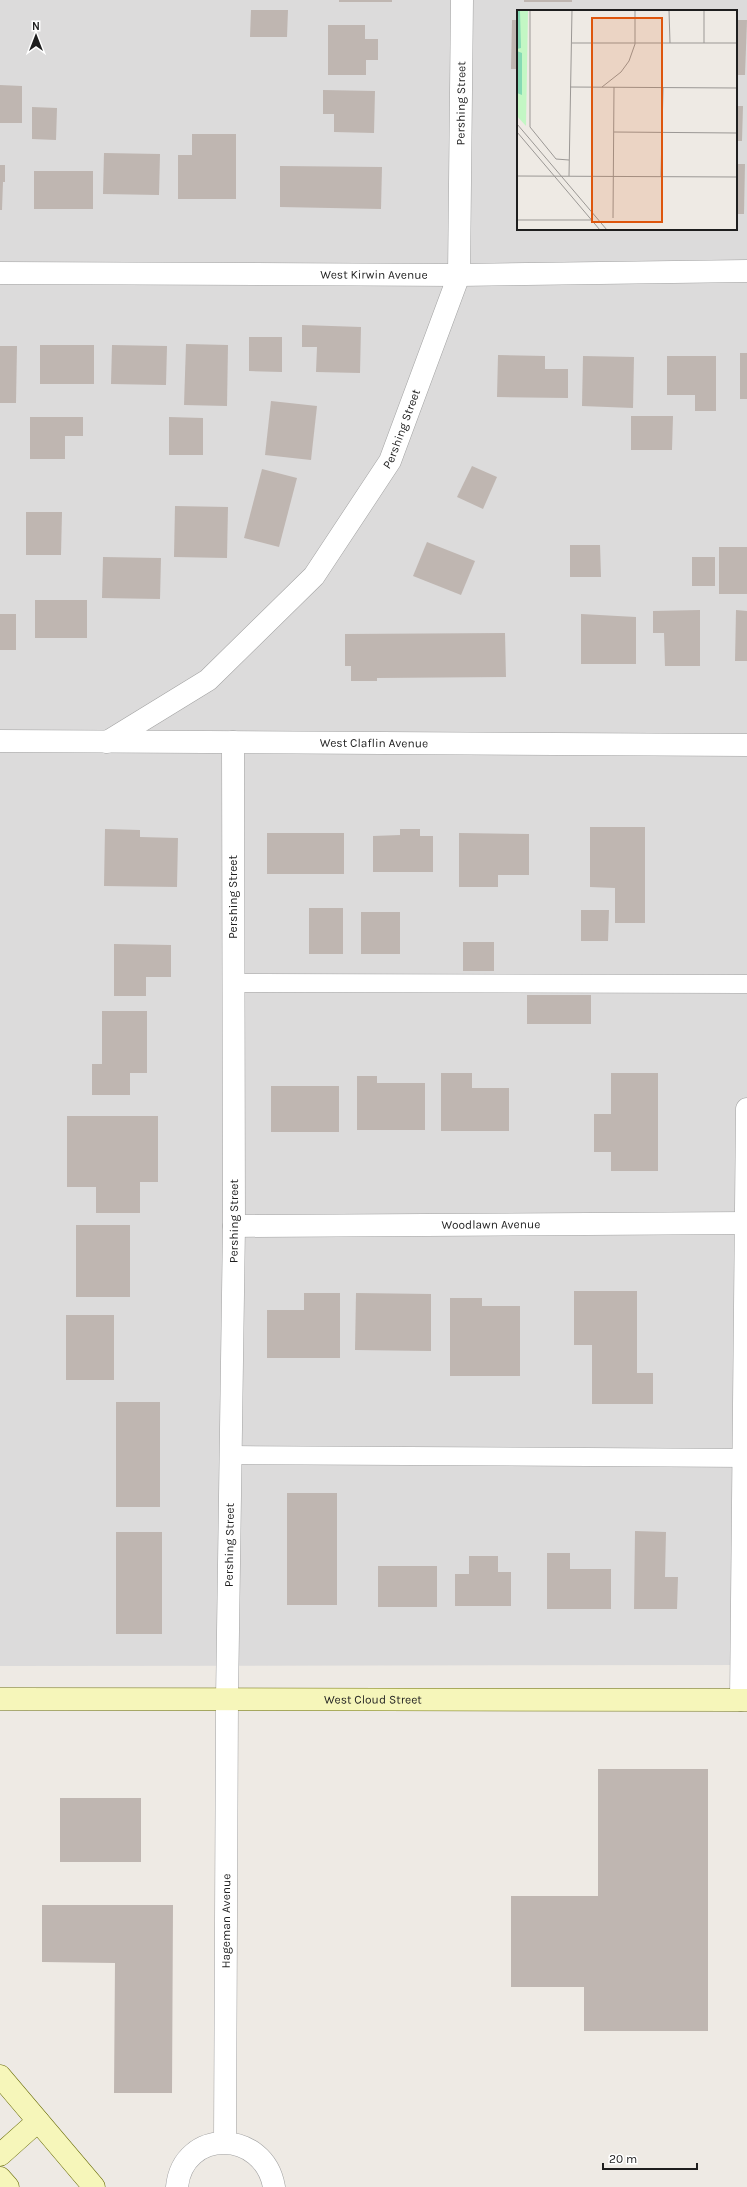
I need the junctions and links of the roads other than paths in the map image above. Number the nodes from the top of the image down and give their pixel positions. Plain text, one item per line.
1 (462, 0) edge
2 (747, 271) edge
3 (0, 273) edge
4 (459, 275) junction
5 (0, 741) edge
6 (107, 742) junction
7 (233, 742) junction
8 (747, 745) edge
9 (234, 982) junction
10 (747, 984) edge
11 (747, 1109) edge
12 (746, 1223) edge
13 (234, 1226) junction
14 (231, 1455) junction
15 (745, 1458) edge
16 (0, 1699) edge
17 (228, 1699) junction
18 (744, 1700) edge
19 (0, 2076) edge
20 (38, 2121) junction
21 (225, 2142) junction
22 (0, 2155) edge
23 (0, 2178) edge
24 (8, 2187) edge
25 (94, 2187) edge
26 (177, 2187) edge
27 (274, 2187) edge

1 - 4 street, Pershing Street
2 - 4 street, West Kirwin Avenue
3 - 4 street, West Kirwin Avenue
4 - 6 street, Pershing Street
5 - 6 street, West Claflin Avenue
6 - 7 street, West Claflin Avenue
7 - 8 street, West Claflin Avenue
7 - 9 street, Pershing Street
9 - 10 lane
9 - 13 street, Pershing Street
11 - 12 street
12 - 13 street, Woodlawn Avenue
12 - 15 street
13 - 14 street, Pershing Street
14 - 15 lane
14 - 17 street, Pershing Street
15 - 18 street
16 - 17 main road, West Cloud Street
17 - 18 main road, West Cloud Street
17 - 21 street, Hageman Avenue
19 - 20 main road
20 - 22 main road
20 - 25 main road
21 - 26 street
21 - 27 street
23 - 24 main road

